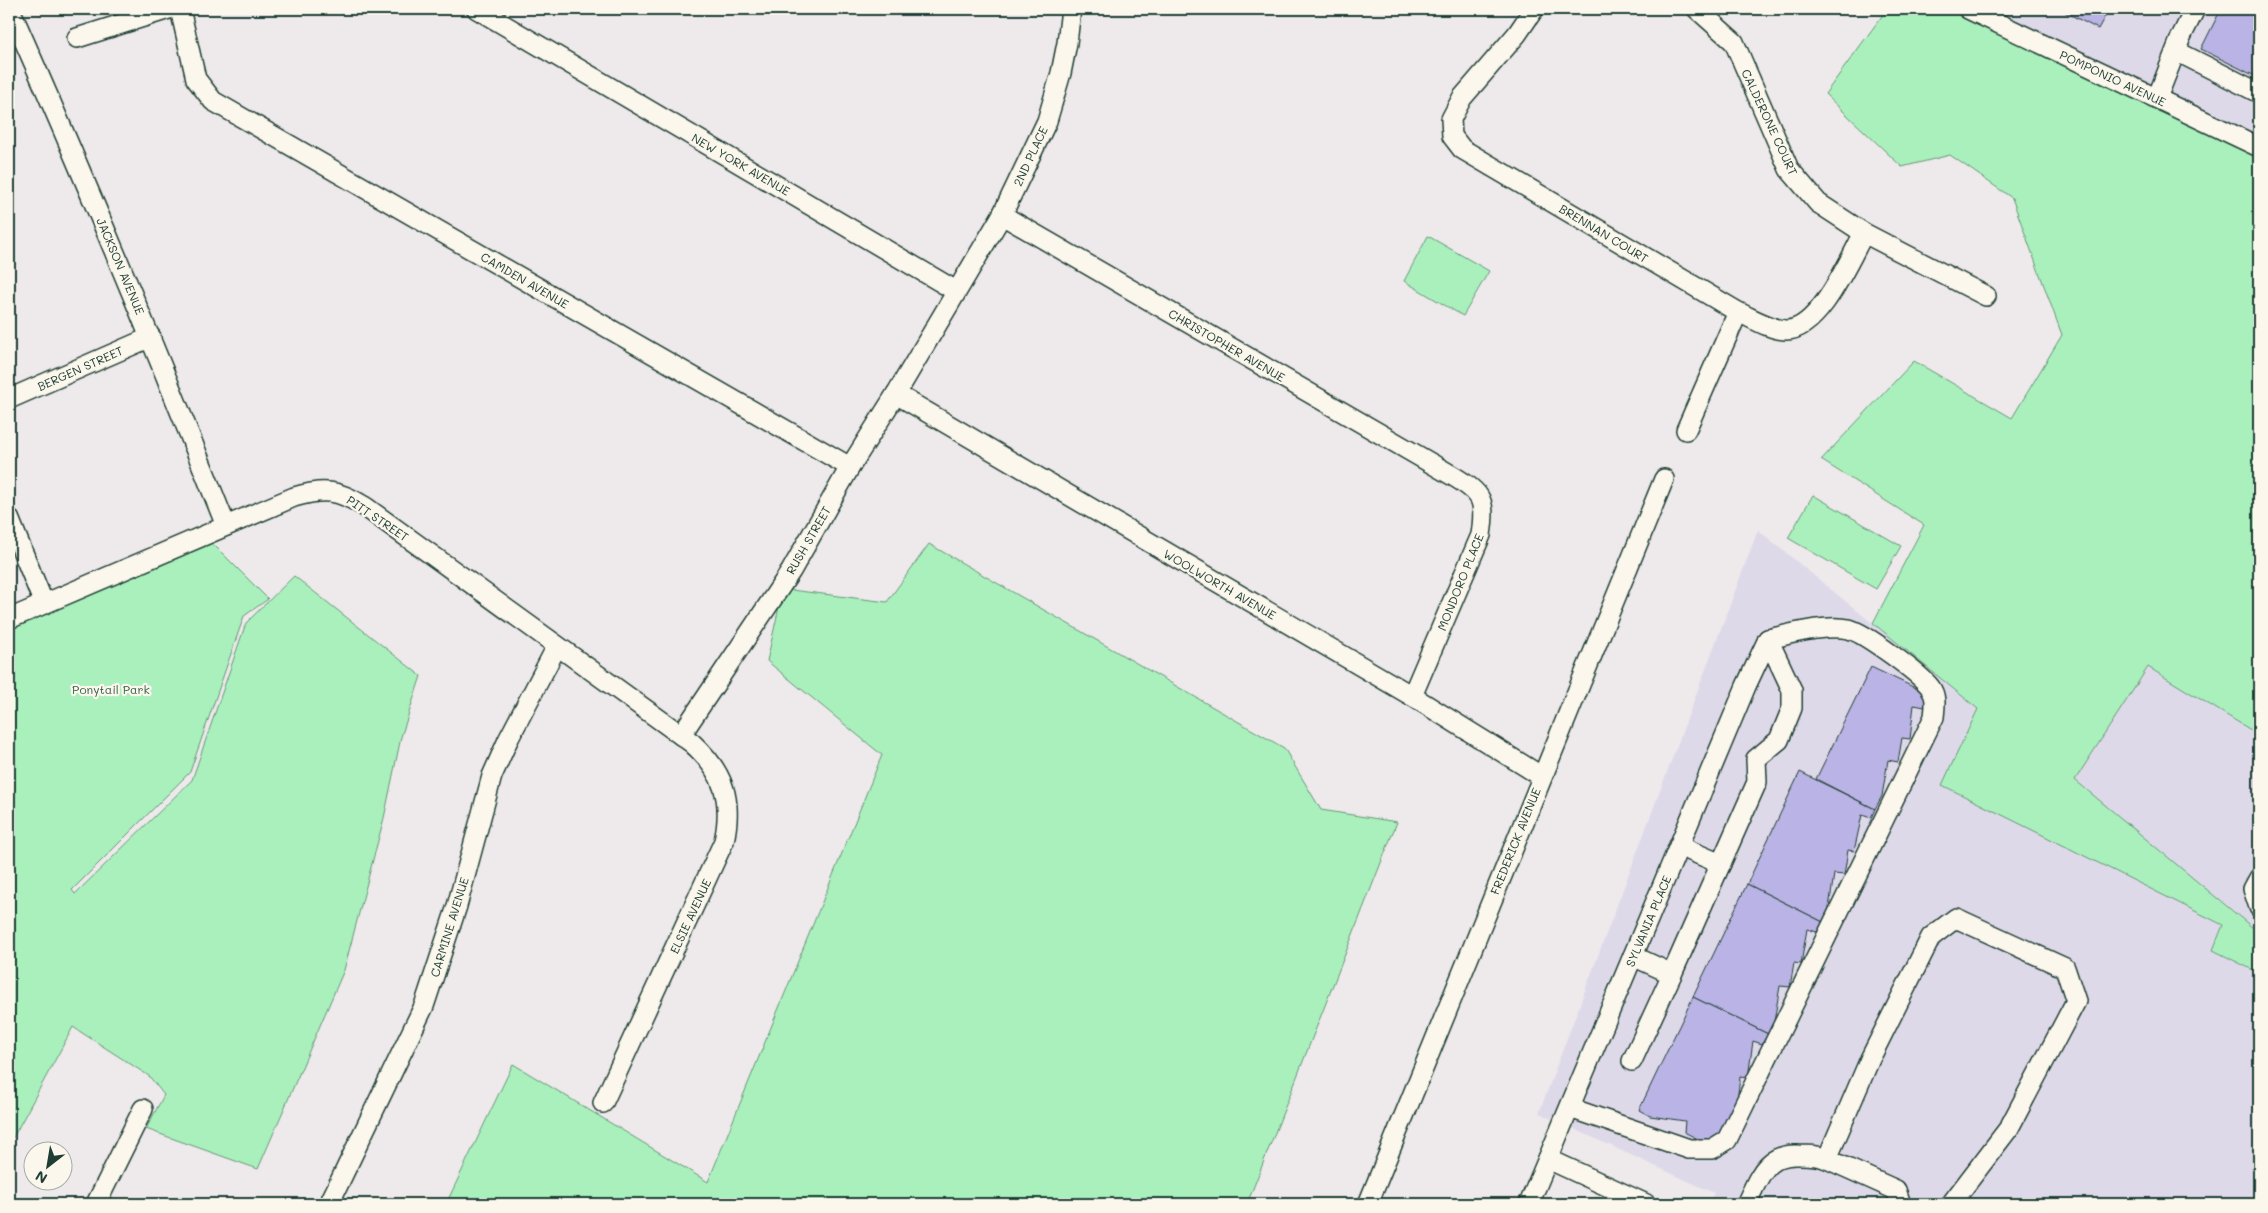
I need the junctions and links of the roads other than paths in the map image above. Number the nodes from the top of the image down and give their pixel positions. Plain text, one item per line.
1 (10, 9) edge
2 (169, 9) edge
3 (180, 9) edge
4 (477, 9) edge
5 (1071, 9) edge
6 (1534, 9) edge
7 (1697, 9) edge
8 (1968, 9) edge
9 (2195, 9) edge
10 (77, 38) dead end
11 (2176, 51) junction
12 (2259, 93) edge
13 (2157, 98) junction
14 (2259, 147) edge
15 (1002, 215) junction
16 (1864, 232) junction
17 (956, 291) junction
18 (1986, 296) dead end
19 (1738, 312) junction
20 (151, 337) junction
21 (896, 394) junction
22 (9, 399) edge
23 (1686, 430) dead end
24 (850, 467) junction
25 (1453, 476) joint
26 (1664, 478) dead end
27 (9, 518) edge
28 (226, 526) junction
29 (44, 604) junction
30 (9, 619) edge
31 (1768, 639) junction
32 (557, 646) junction
33 (1412, 696) junction
34 (681, 735) junction
35 (1541, 776) junction
36 (1679, 846) junction
37 (1721, 864) junction
38 (2259, 878) edge
39 (2259, 908) edge
40 (1633, 956) junction
41 (1672, 974) junction
42 (1632, 1061) dead end
43 (604, 1103) dead end
44 (1570, 1108) junction
45 (143, 1110) dead end
46 (1548, 1159) junction
47 (1827, 1159) junction
48 (96, 1204) edge
49 (329, 1204) edge
50 (1368, 1204) edge
51 (1529, 1204) edge
52 (1646, 1204) edge
53 (1746, 1204) edge
54 (1902, 1204) edge
55 (1951, 1204) edge

1 - 20 street, JACKSON AVENUE
2 - 10 street
3 - 24 street, CAMDEN AVENUE
4 - 17 street, NEW YORK AVENUE
5 - 15 street, 2ND PLACE
6 - 19 street, BRENNAN COURT
7 - 16 street, CALDERONE COURT
8 - 13 street, POMPONIO AVENUE
9 - 11 street
11 - 12 street
11 - 13 street
13 - 14 street, POMPONIO AVENUE
15 - 17 street, 2ND PLACE
15 - 25 street, CHRISTOPHER AVENUE
16 - 18 street, CALDERONE COURT
16 - 19 street, BRENNAN COURT
17 - 21 street, RUSH STREET
19 - 23 street
20 - 22 street, BERGEN STREET
20 - 28 street, JACKSON AVENUE
21 - 24 street, RUSH STREET
21 - 33 street, WOOLWORTH AVENUE
24 - 34 street, RUSH STREET
25 - 33 street, MONDORO PLACE
26 - 35 street, FREDERICK AVENUE
27 - 29 street
28 - 29 street, PITT STREET
28 - 32 street, PITT STREET
29 - 30 street, PITT STREET
31 - 36 street, SYLVANIA PLACE
31 - 37 street
31 - 44 street
32 - 34 street, PITT STREET
32 - 49 street, CARMINE AVENUE
33 - 35 street, WOOLWORTH AVENUE
34 - 43 street, ELSIE AVENUE
35 - 50 street, FREDERICK AVENUE
36 - 37 street
36 - 40 street, SYLVANIA PLACE
37 - 41 street
38 - 39 street
40 - 41 street
40 - 44 street, SYLVANIA PLACE
41 - 42 street
44 - 46 street, SYLVANIA PLACE
45 - 48 street
46 - 51 street, SYLVANIA PLACE
46 - 52 street
47 - 53 street
47 - 54 street
47 - 55 street

